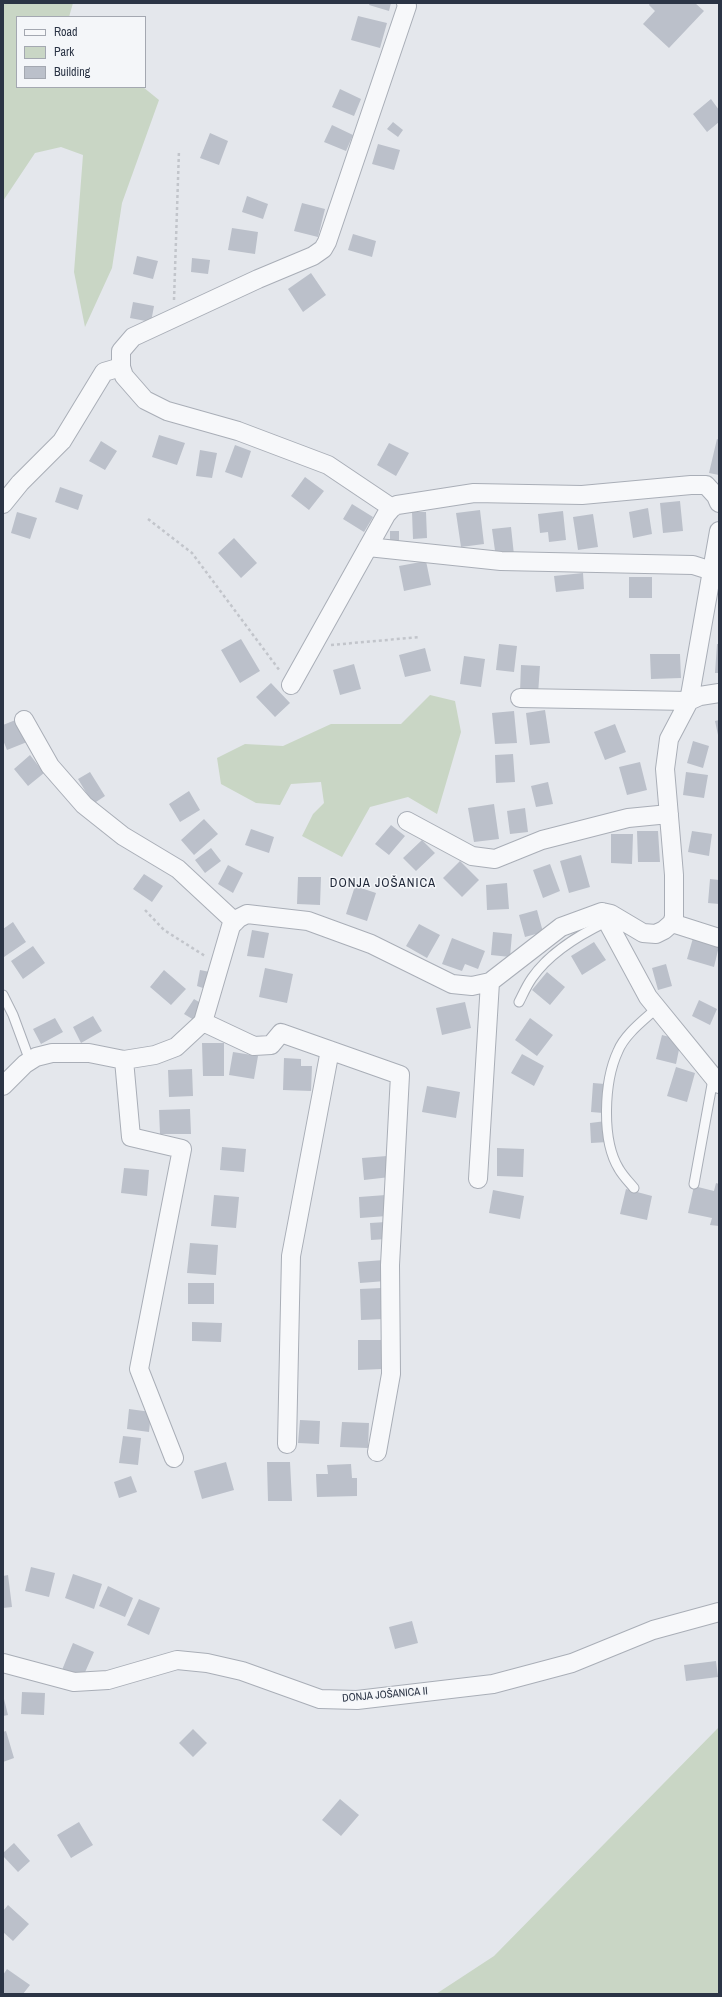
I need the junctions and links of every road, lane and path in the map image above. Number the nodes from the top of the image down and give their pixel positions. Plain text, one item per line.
1 (406, 3) edge
2 (179, 150) dead end
3 (173, 318) junction
4 (121, 367) junction
5 (719, 503) edge
6 (3, 504) edge
7 (392, 508) junction
8 (148, 519) dead end
9 (719, 531) edge
10 (368, 547) junction
11 (712, 571) junction
12 (420, 637) dead end
13 (312, 647) junction
14 (291, 685) joint
15 (719, 693) edge
16 (520, 698) dead end
17 (689, 701) junction
18 (24, 720) dead end
19 (669, 814) junction
20 (407, 822) dead end
21 (145, 910) dead end
22 (604, 917) junction
23 (672, 923) junction
24 (231, 929) junction
25 (719, 938) edge
26 (219, 965) junction
27 (490, 982) junction
28 (3, 995) edge
29 (519, 1002) dead end
30 (657, 1008) junction
31 (203, 1022) junction
32 (330, 1050) junction
33 (124, 1060) junction
34 (30, 1061) junction
35 (716, 1081) edge
36 (3, 1086) edge
37 (478, 1180) dead end
38 (694, 1184) dead end
39 (634, 1188) dead end
40 (287, 1444) dead end
41 (377, 1452) dead end
42 (174, 1458) dead end
43 (719, 1612) edge
44 (3, 1663) edge

1 - 3 street
2 - 3 path
3 - 4 street
4 - 6 street
4 - 7 street
5 - 7 street
7 - 10 street
8 - 14 path
9 - 11 street
10 - 11 street
10 - 13 street
11 - 17 street
12 - 13 path
13 - 14 street
15 - 17 street
16 - 17 street
17 - 19 street
18 - 24 street
19 - 20 street
19 - 23 street
21 - 26 path
22 - 23 street
22 - 27 street
22 - 29 lane
22 - 30 street
23 - 25 street
24 - 26 street
24 - 27 street
26 - 31 street
27 - 37 street
28 - 34 lane
30 - 35 street
30 - 39 lane
31 - 32 street
31 - 33 street
32 - 40 street
32 - 41 street
33 - 34 street
33 - 42 street
34 - 36 street
35 - 38 lane
43 - 44 street, DONJA JOŠANICA II

